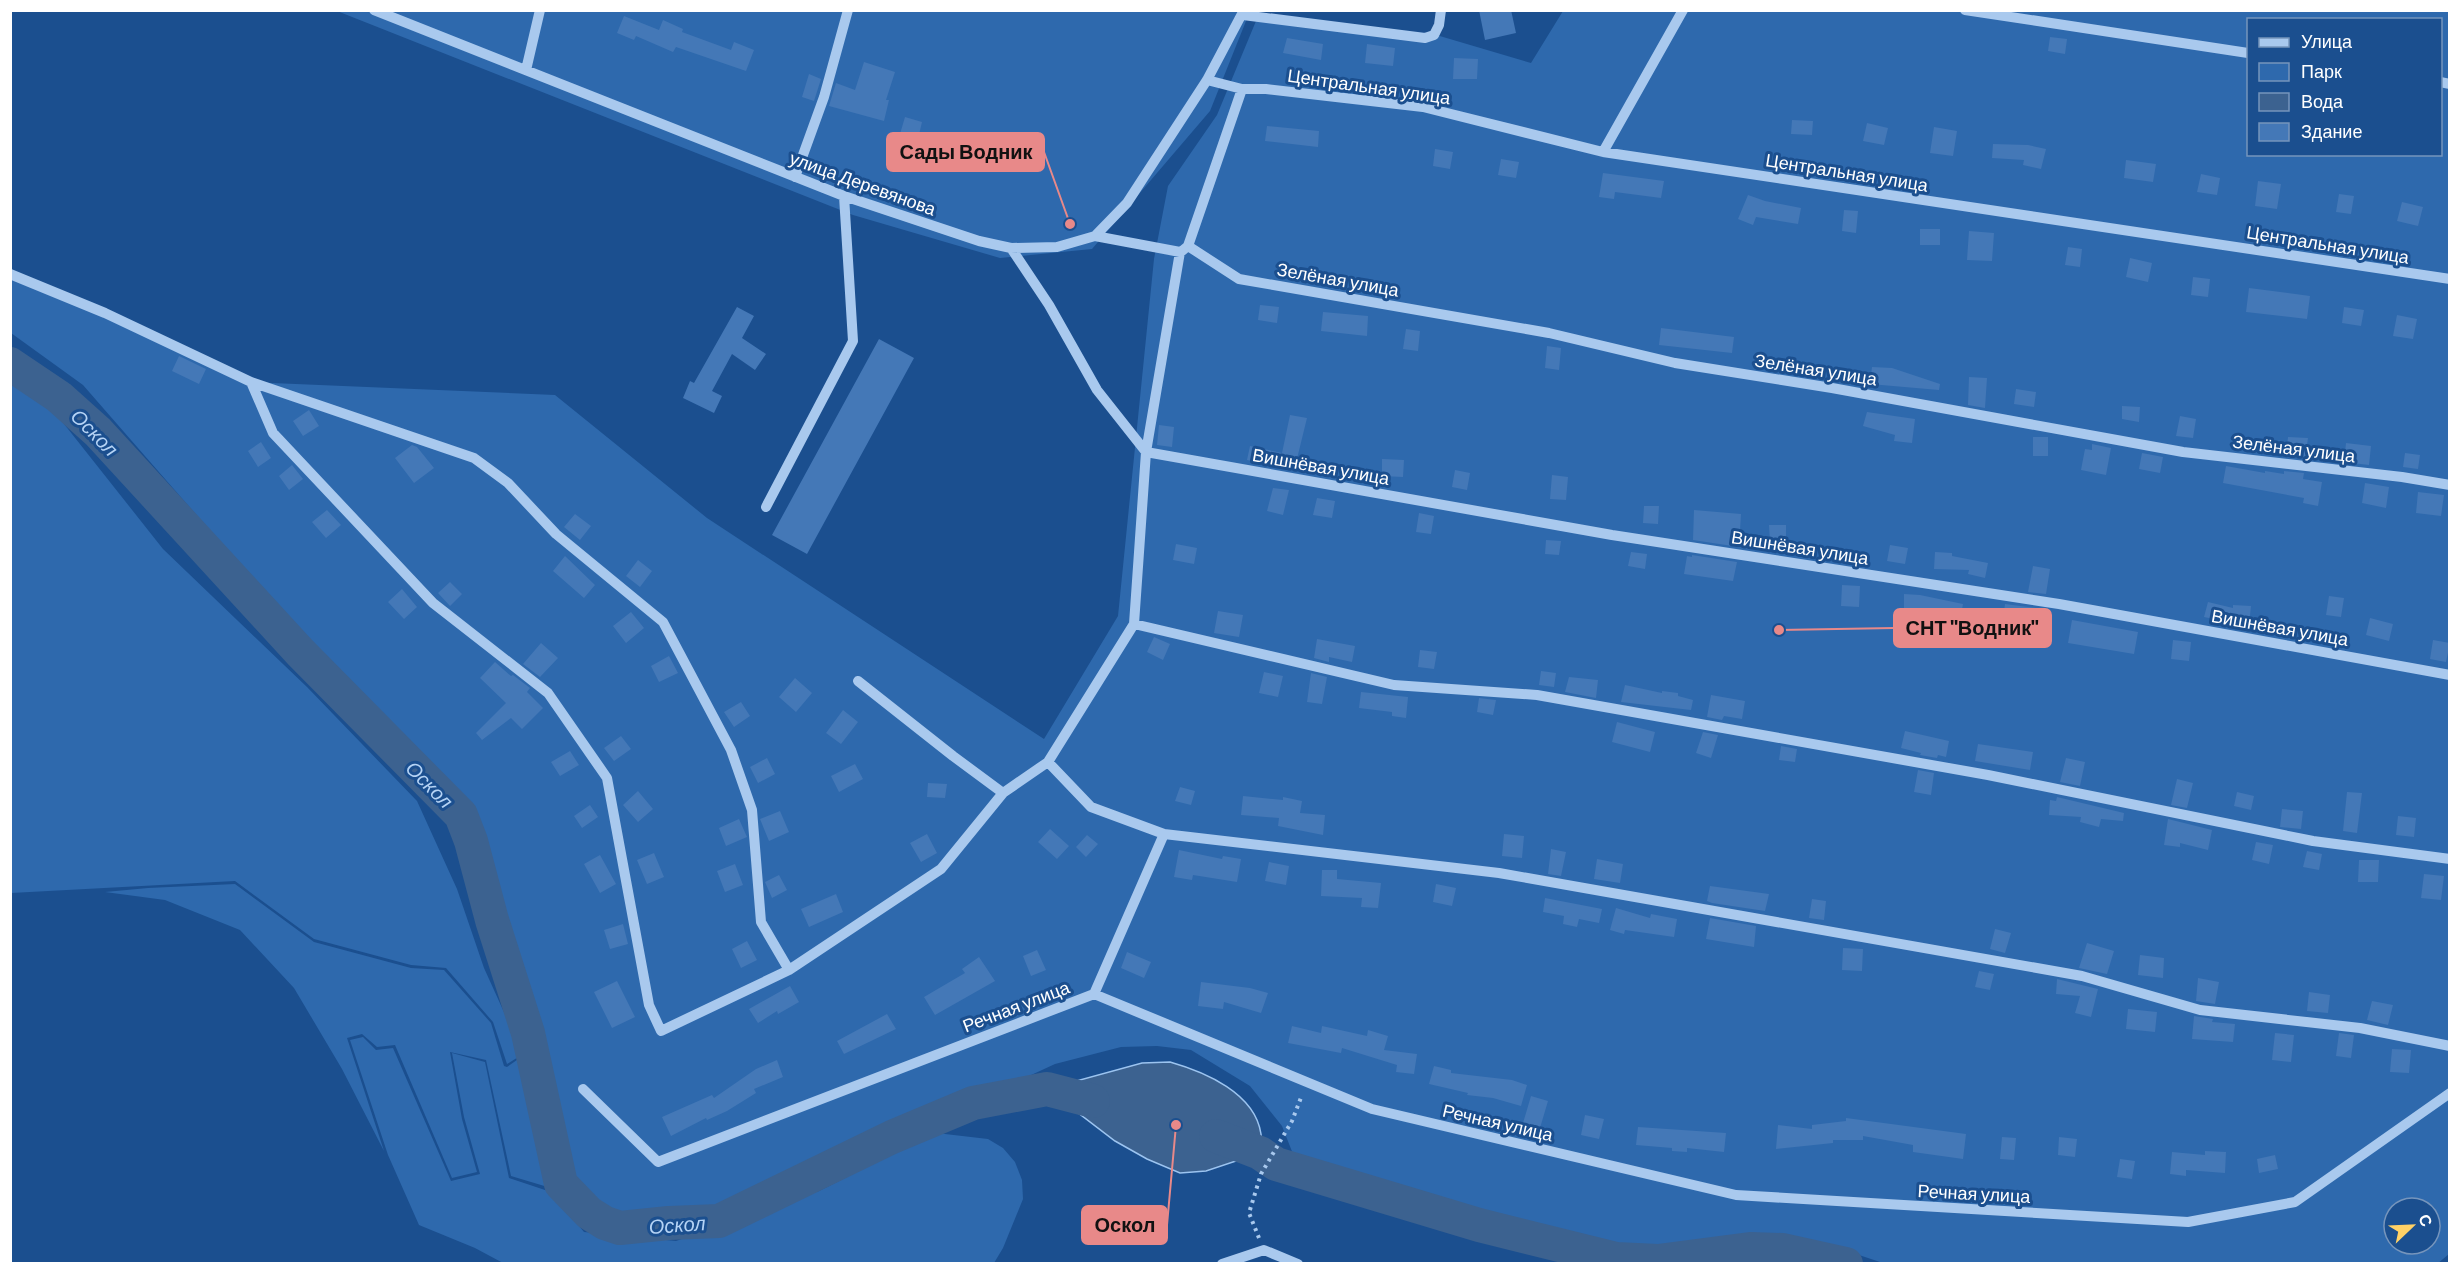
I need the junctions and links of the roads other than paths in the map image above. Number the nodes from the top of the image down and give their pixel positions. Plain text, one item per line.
1 (374, 10) edge
2 (540, 10) edge
3 (848, 10) edge
4 (1441, 10) edge
5 (1683, 10) edge
6 (1965, 10) edge
7 (1244, 13) edge
8 (2247, 53) edge
9 (526, 70) junction
10 (1207, 80) junction
11 (1242, 89) junction
12 (1603, 152) junction
13 (795, 177) junction
14 (844, 196) junction
15 (1095, 236) junction
16 (1011, 248) junction
17 (1184, 249) junction
18 (10, 274) edge
19 (2450, 279) edge
20 (251, 382) junction
21 (1146, 452) junction
22 (2450, 485) edge
23 (766, 507) dead end
24 (1134, 624) junction
25 (2450, 675) edge
26 (858, 681) dead end
27 (1048, 762) junction
28 (1003, 793) junction
29 (1164, 834) junction
30 (2450, 859) edge
31 (789, 970) junction
32 (1094, 994) junction
33 (2450, 1046) edge
34 (583, 1089) dead end
35 (2450, 1093) edge
36 (1222, 1263) edge
37 (1298, 1263) edge

1 - 9 street, улица Деревянова
2 - 9 street
3 - 13 street
4 - 7 street
5 - 12 street
6 - 8 street
7 - 10 street, улица Деревянова
9 - 13 street, улица Деревянова
10 - 11 street, Центральная улица
10 - 15 street, улица Деревянова
11 - 12 street, Центральная улица
11 - 17 street
12 - 19 street, Центральная улица
13 - 14 street, улица Деревянова
14 - 16 street, улица Деревянова
14 - 23 street
15 - 16 street, улица Деревянова
15 - 17 street
16 - 21 street
17 - 21 street
17 - 22 street, Зелёная улица
18 - 20 street
20 - 31 street
20 - 31 street
21 - 24 street
21 - 25 street, Вишнёвая улица
24 - 27 street
24 - 30 street
26 - 28 street
27 - 28 street
27 - 29 street
28 - 31 street
29 - 32 street
29 - 33 street
32 - 34 street, Речная улица
32 - 35 street, Речная улица
36 - 37 street

